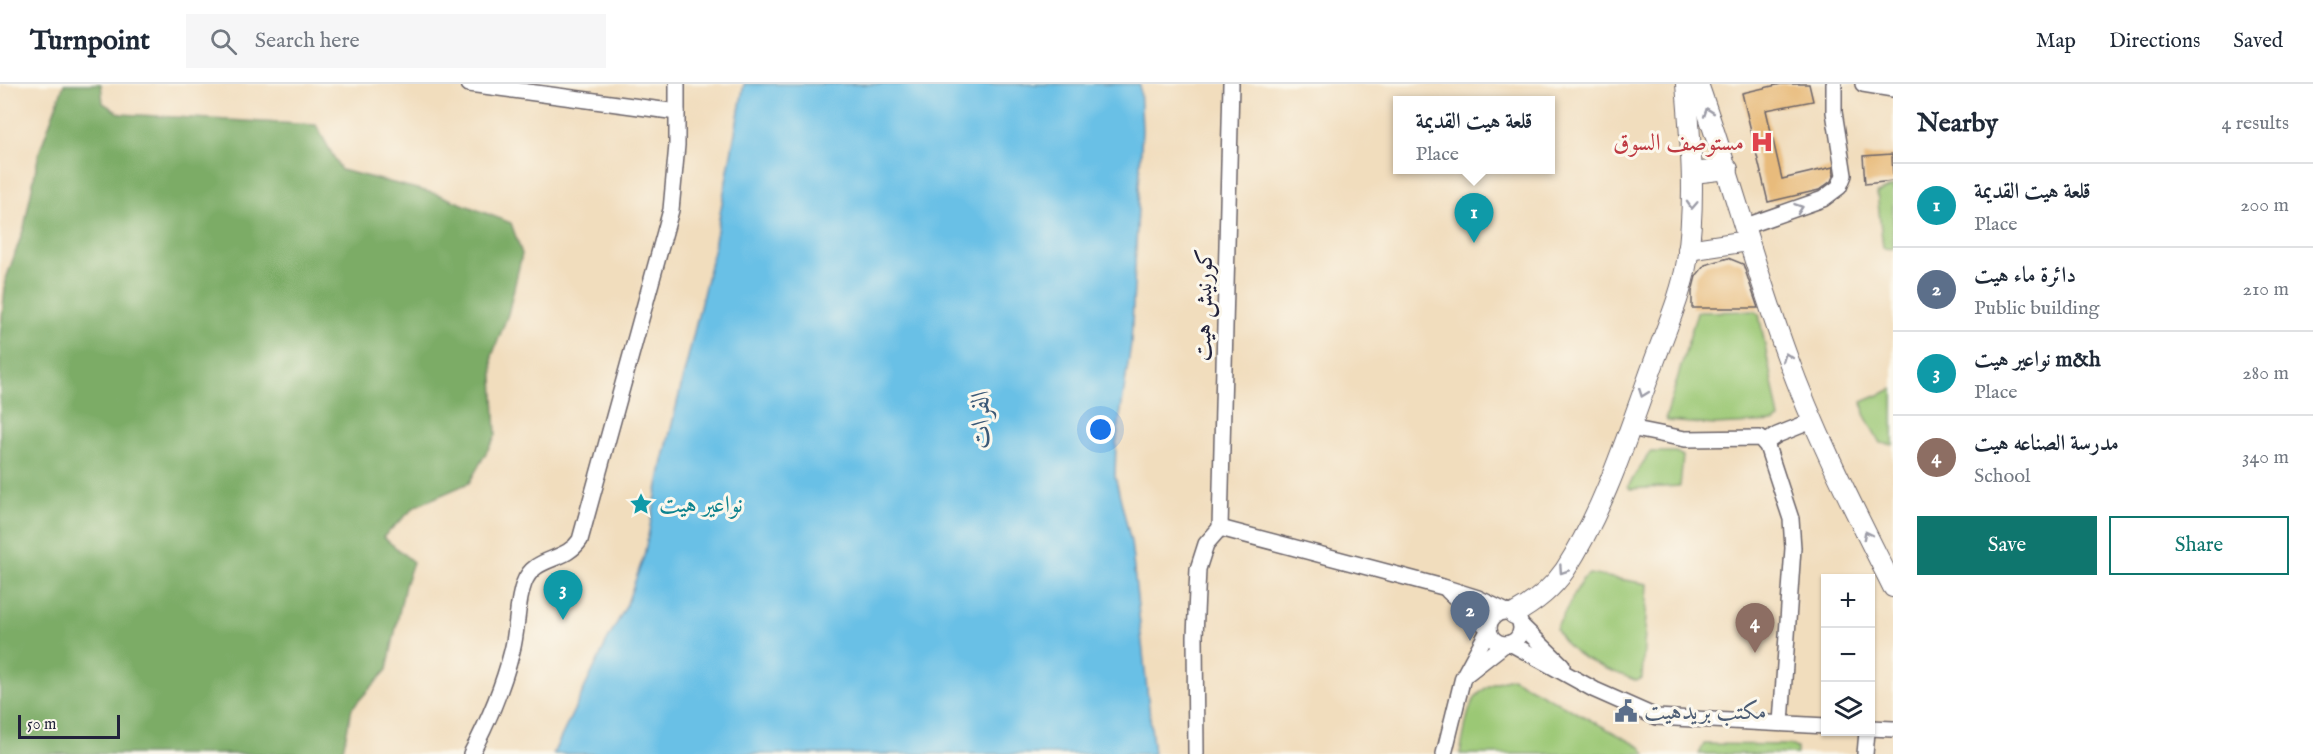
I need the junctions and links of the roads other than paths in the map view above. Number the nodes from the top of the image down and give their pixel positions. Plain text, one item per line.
1 (469, 84) edge
2 (677, 84) edge
3 (1231, 84) edge
4 (1686, 84) edge
5 (1698, 84) edge
6 (1834, 84) edge
7 (1863, 84) edge
8 (1893, 89) edge
9 (677, 112) junction
10 (1728, 169) junction
11 (1693, 173) junction
12 (1746, 234) junction
13 (1688, 250) junction
14 (1812, 421) junction
15 (1630, 428) junction
16 (1765, 443) junction
17 (1220, 528) junction
18 (1443, 587) junction
19 (1893, 587) edge
20 (1513, 617) junction
21 (1489, 629) junction
22 (1507, 643) junction
23 (1463, 677) junction
24 (1578, 680) junction
25 (1781, 723) junction
26 (1821, 726) edge
27 (1875, 728) edge
28 (1893, 729) edge
29 (1867, 736) edge
30 (471, 754) edge
31 (1196, 754) edge
32 (1444, 754) edge
33 (1865, 754) edge

1 - 9 street
2 - 9 street
3 - 17 street, كورنيش هيت
4 - 11 main road
10 -> 5 main road
12 -> 6 street
7 - 8 street
9 - 30 street
10 - 11 main road
10 - 12 main road
11 -> 13 main road
12 - 13 main road
14 -> 12 main road
13 -> 15 main road
14 - 16 street
19 -> 14 main road
15 - 16 street
15 -> 20 main road
16 - 25 street
17 - 18 street
17 - 31 street
18 - 20 street
18 - 21 street
20 - 21 street
20 - 22 street
20 - 24 street
21 - 22 street
21 - 23 street
22 - 23 street
22 - 24 street
23 - 32 street
24 - 25 street
25 - 26 street
27 - 28 street
29 - 33 street

